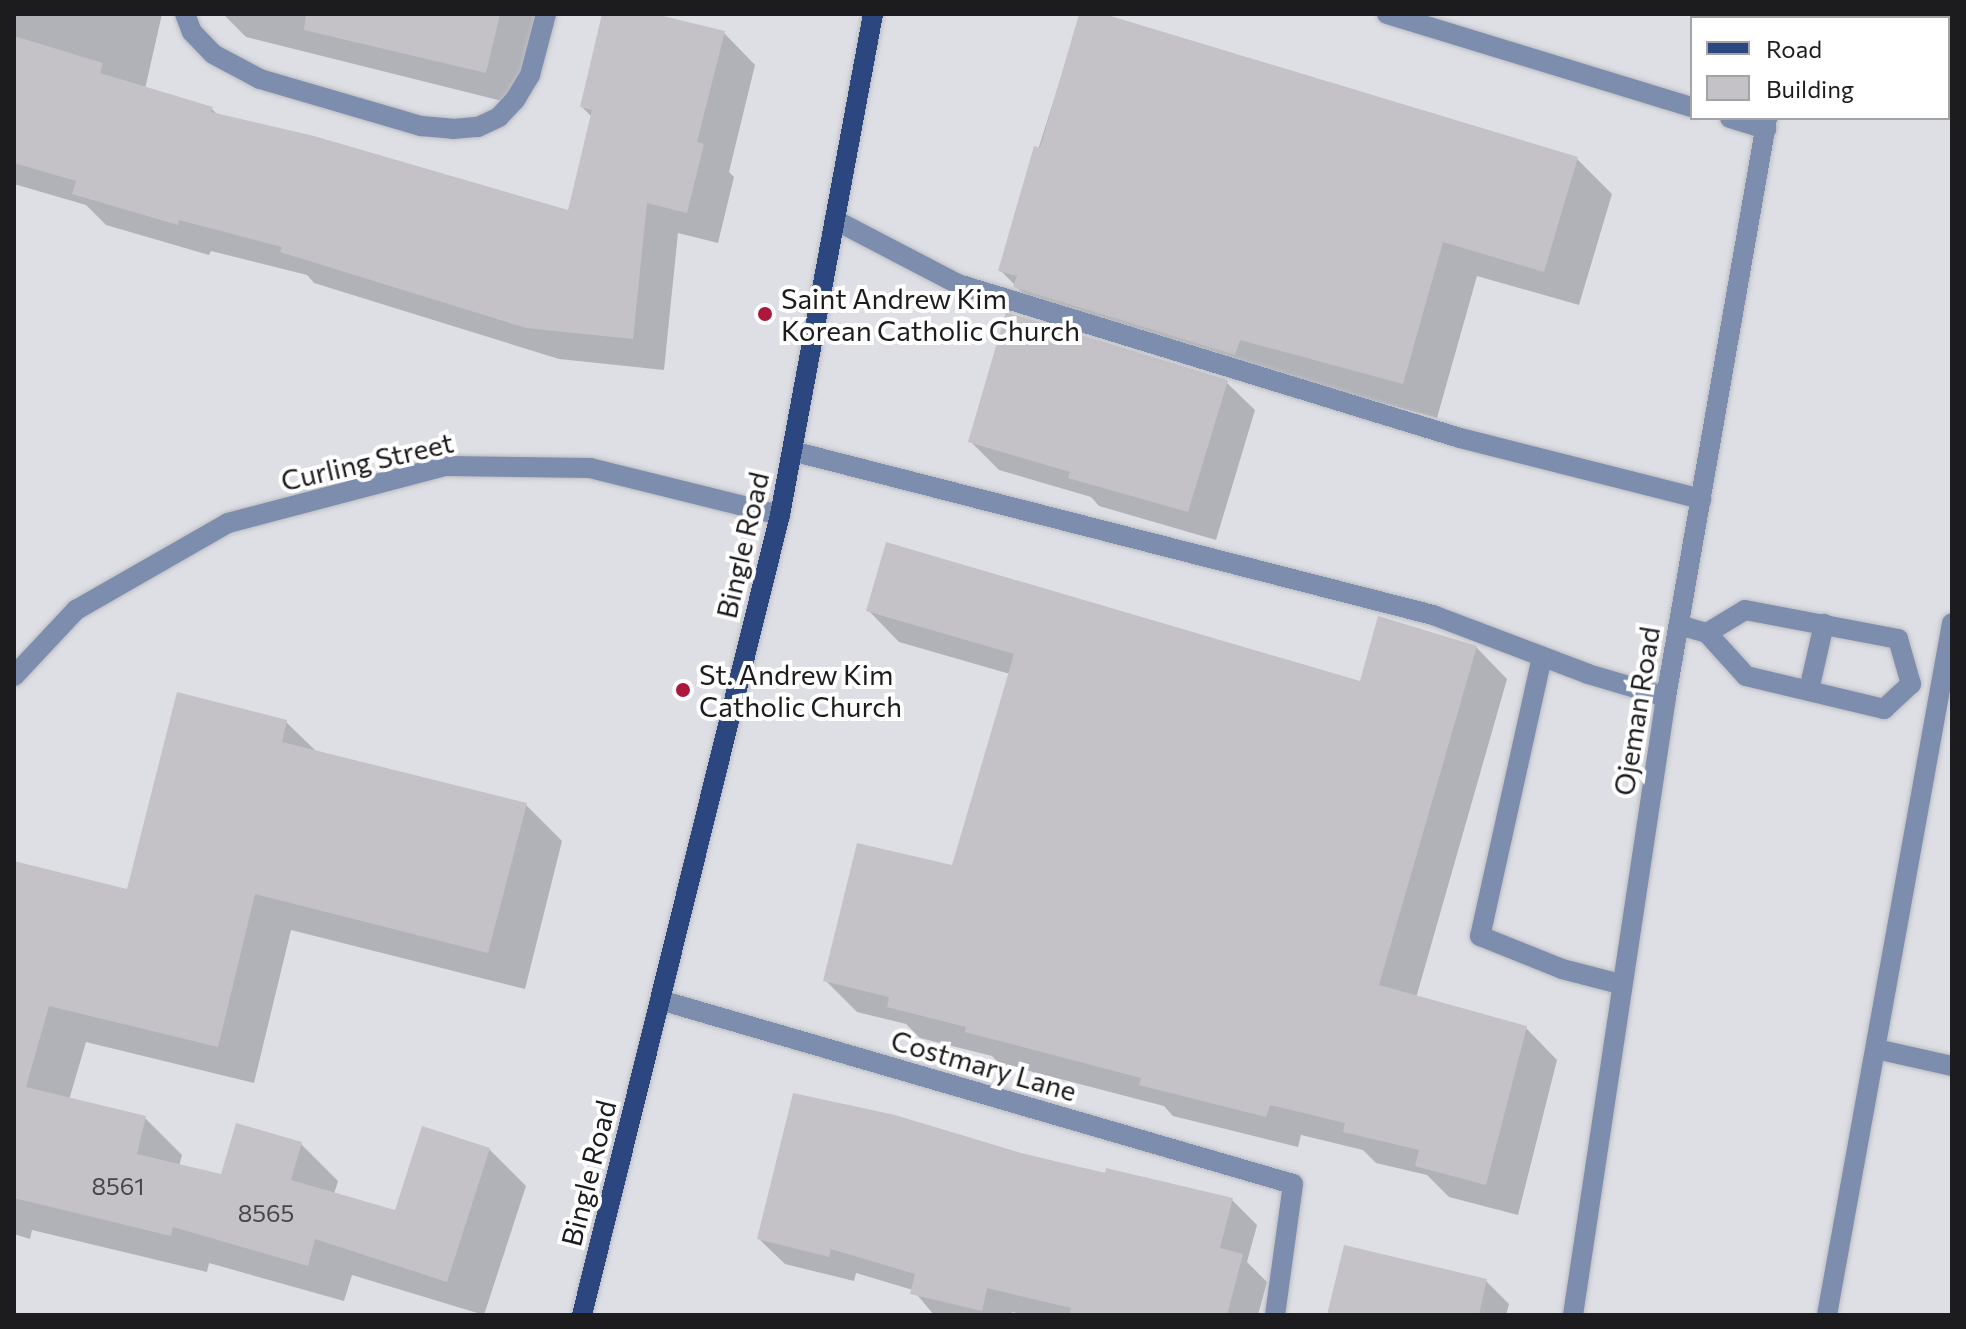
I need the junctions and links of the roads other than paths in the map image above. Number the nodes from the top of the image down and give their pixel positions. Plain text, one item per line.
1 (546, 14) edge
2 (873, 14) edge
3 (1387, 14) edge
4 (189, 23) edge
5 (1690, 106) edge
6 (1744, 120) edge
7 (1766, 123) edge
8 (835, 220) junction
9 (792, 451) junction
10 (1701, 499) junction
11 (780, 515) junction
12 (1952, 623) edge
13 (1824, 624) junction
14 (1679, 625) junction
15 (1707, 633) junction
16 (1542, 657) junction
17 (14, 676) edge
18 (1911, 684) junction
19 (1941, 689) junction
20 (1809, 690) junction
21 (1666, 697) junction
22 (1620, 984) junction
23 (660, 1000) junction
24 (1876, 1049) junction
25 (1952, 1066) edge
26 (582, 1315) edge
27 (1275, 1315) edge
28 (1573, 1315) edge
29 (1827, 1315) edge

1 - 4 street
2 - 8 main road, Bingle Road
3 - 5 street
6 - 7 street
7 - 10 street, Ojeman Road
8 - 9 main road, Bingle Road
8 - 10 street
9 - 11 main road, Bingle Road
9 - 16 street
10 - 14 street, Ojeman Road
11 - 17 street, Curling Street
11 - 23 main road, Bingle Road
12 - 19 street
13 - 15 street
13 - 18 street
13 - 20 street
14 - 15 street
14 - 21 street, Ojeman Road
15 - 20 street
16 - 21 street
16 - 22 street
18 - 19 street
18 - 20 street
19 - 24 street
21 - 22 street, Ojeman Road
22 - 28 street, Ojeman Road
23 - 26 main road, Bingle Road
23 - 27 street, Costmary Lane
24 - 25 street
24 - 29 street

